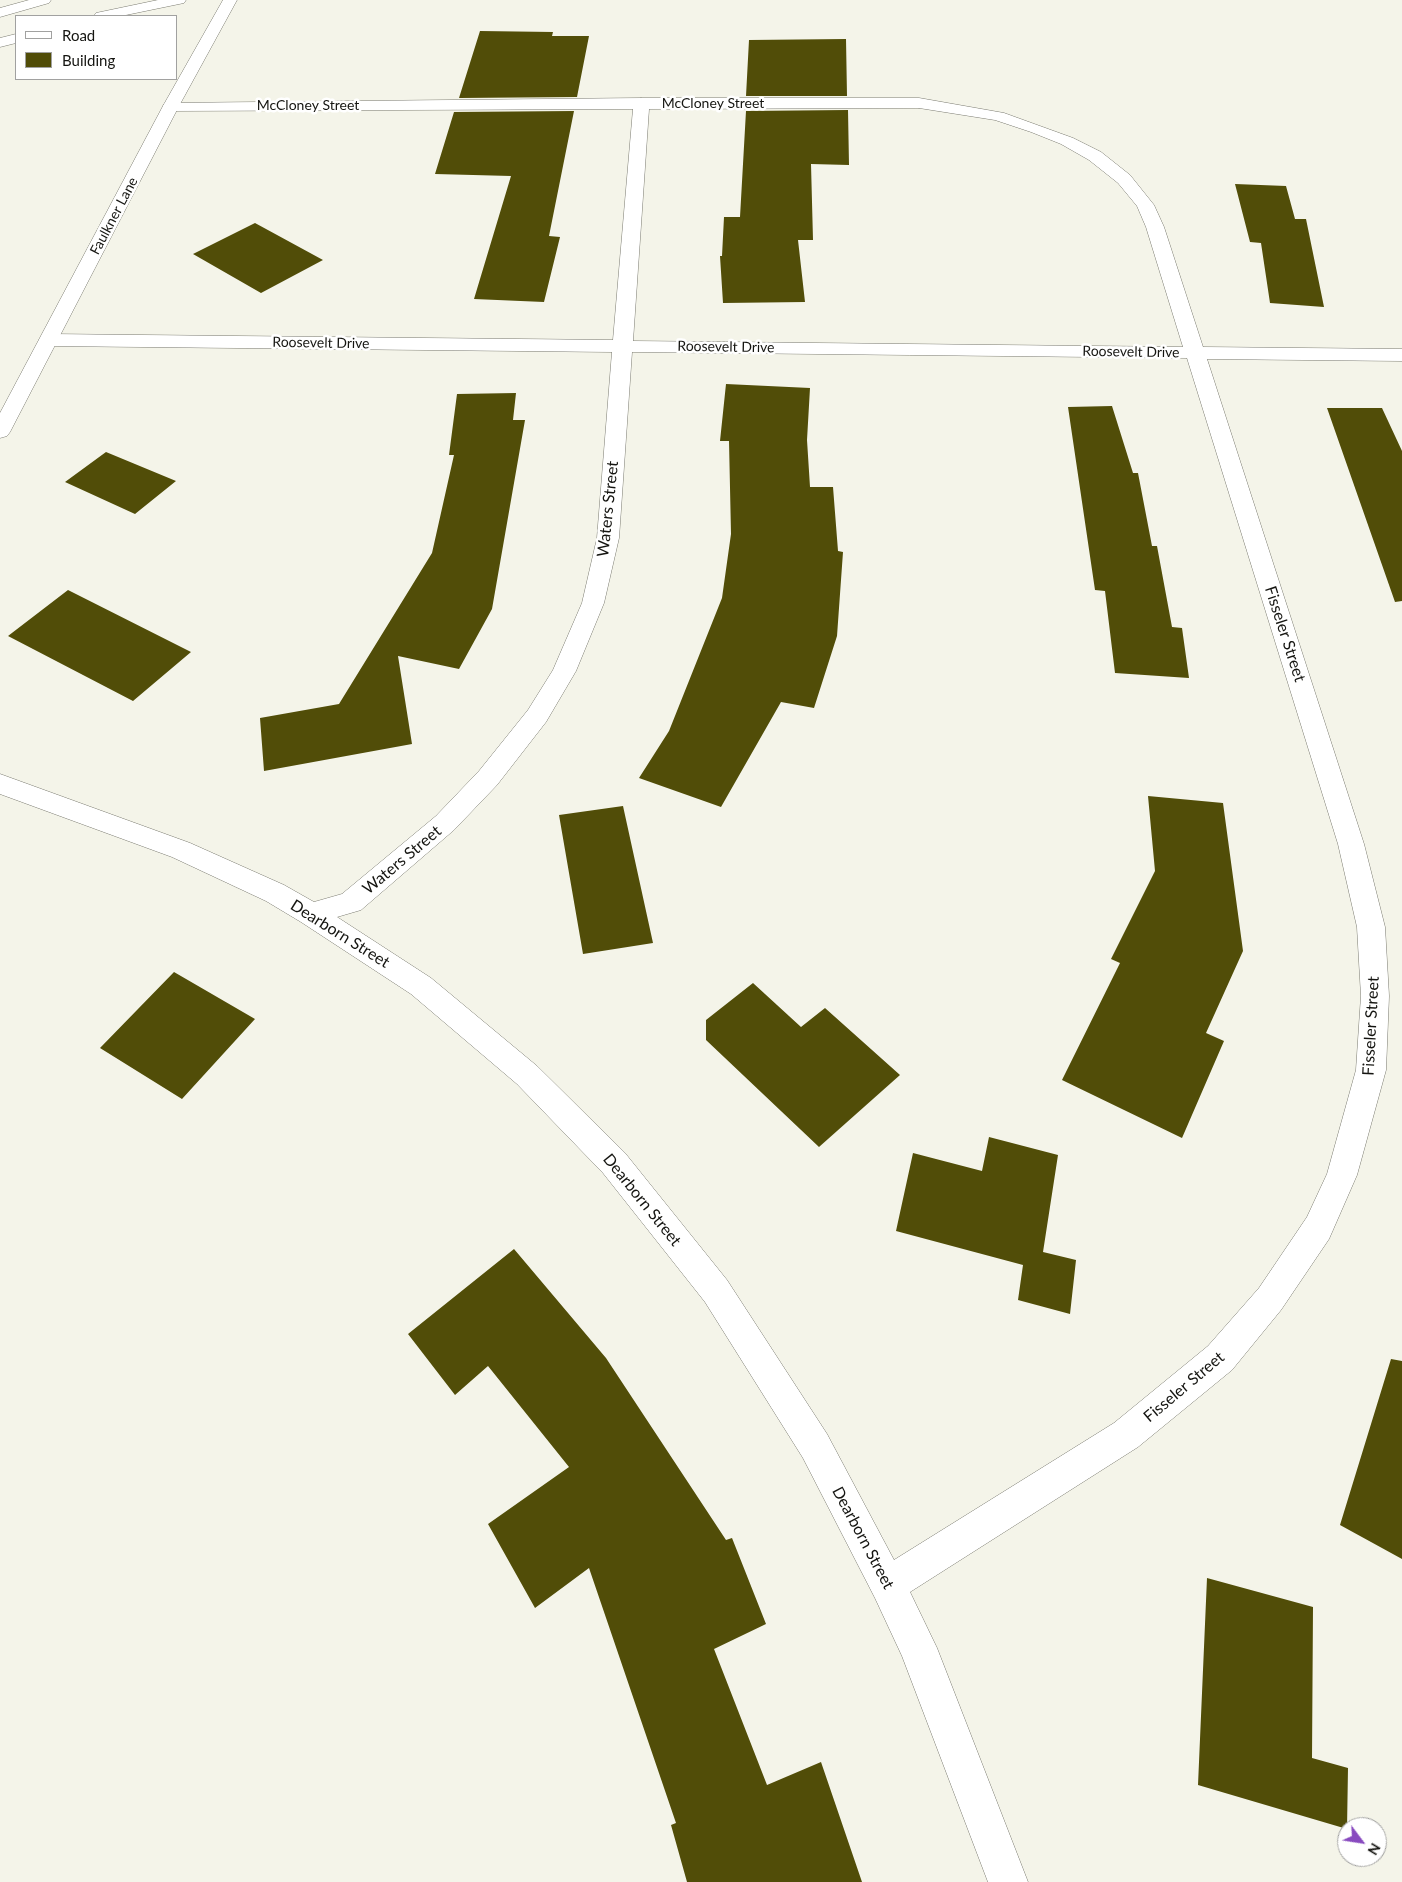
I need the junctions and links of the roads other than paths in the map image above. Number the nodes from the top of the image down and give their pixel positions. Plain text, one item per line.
1 (44, 0) edge
2 (179, 0) edge
3 (230, 0) edge
4 (0, 13) edge
5 (105, 15) edge
6 (15, 38) edge
7 (0, 43) edge
8 (641, 103) junction
9 (171, 106) junction
10 (1172, 280) joint
11 (49, 340) junction
12 (622, 346) junction
13 (1194, 353) junction
14 (1402, 355) edge
15 (0, 432) edge
16 (0, 784) edge
17 (311, 914) junction
18 (888, 1585) junction
19 (1008, 1882) edge

1 - 4 street
2 - 5 street
3 - 9 street, Faulkner Lane
6 - 7 street
8 - 9 street, McCloney Street
8 - 10 street, McCloney Street
8 - 12 street, Waters Street
9 - 11 street, Faulkner Lane
10 - 13 street, Fisseler Street
11 - 12 street, Roosevelt Drive
11 - 15 street, Faulkner Lane
12 - 13 street, Roosevelt Drive
12 - 17 street, Waters Street
13 - 14 street, Roosevelt Drive
13 - 18 street, Fisseler Street
16 - 17 street, Dearborn Street
17 - 18 street, Dearborn Street
18 - 19 street, Dearborn Street

